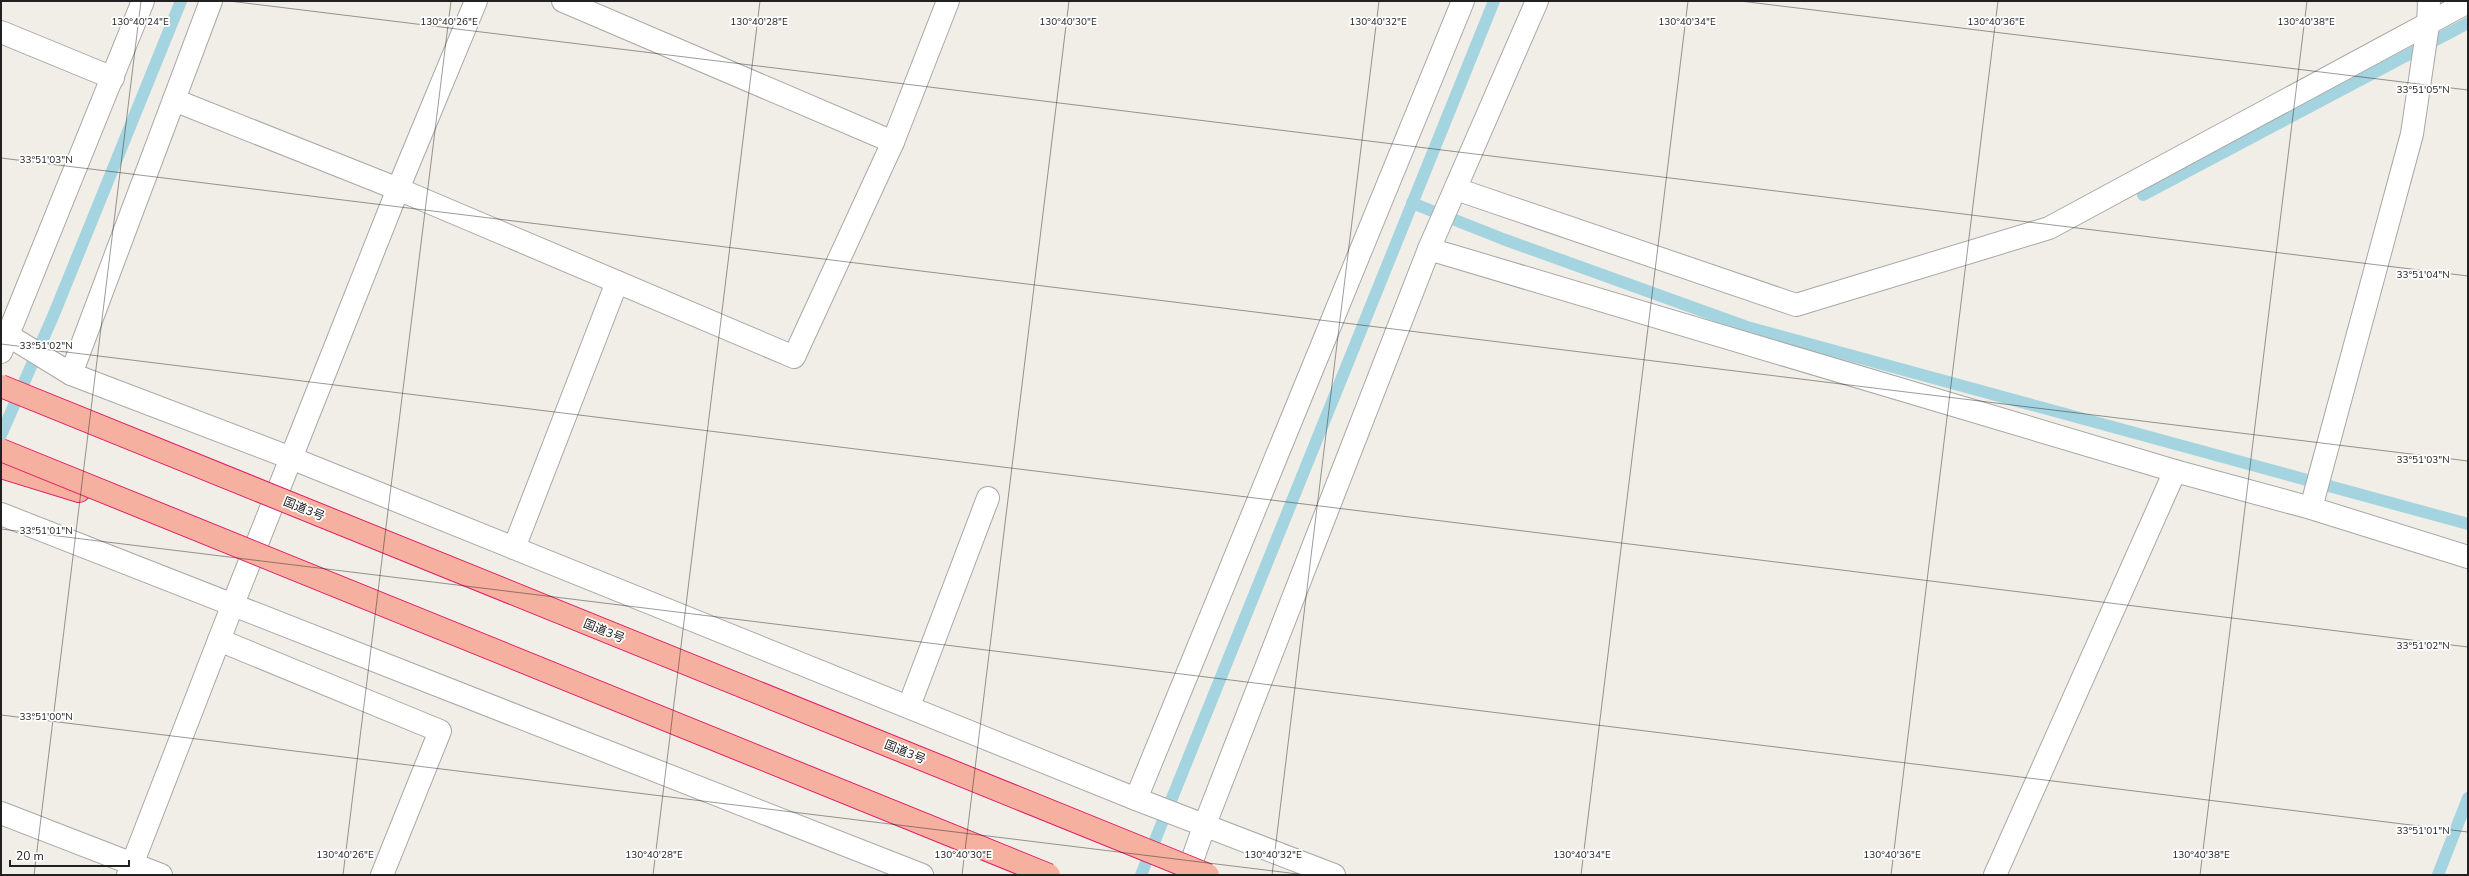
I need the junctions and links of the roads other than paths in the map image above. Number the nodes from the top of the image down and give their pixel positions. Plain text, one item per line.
1 (143, 1) edge
2 (211, 1) edge
3 (476, 1) edge
4 (563, 1) edge
5 (948, 1) edge
6 (1463, 1) edge
7 (1537, 1) edge
8 (2429, 1) edge
9 (2468, 2) edge
10 (2428, 25) junction
11 (1, 32) edge
12 (113, 78) junction
13 (174, 100) junction
14 (893, 142) junction
15 (398, 189) junction
16 (1456, 189) junction
17 (1430, 249) junction
18 (617, 282) junction
19 (3, 339) edge
20 (71, 374) junction
21 (1, 386) edge
22 (1, 450) edge
23 (291, 458) junction
24 (1, 467) edge
25 (2175, 471) junction
26 (988, 498) dead end
27 (2311, 508) junction
28 (160, 515) junction
29 (3, 521) edge
30 (514, 548) junction
31 (2468, 557) edge
32 (233, 604) junction
33 (220, 640) junction
34 (909, 706) junction
35 (1136, 799) junction
36 (1, 813) edge
37 (1204, 824) junction
38 (130, 870) edge
39 (160, 875) edge
40 (382, 875) edge
41 (922, 875) edge
42 (1049, 875) edge
43 (1187, 875) edge
44 (1208, 875) edge
45 (1334, 875) edge
46 (1995, 875) edge

1 - 12 street
2 - 13 street
3 - 15 street
4 - 14 street
5 - 14 street
6 - 35 street
7 - 16 street
8 - 10 street
9 - 10 street
10 - 16 street
10 - 27 street
11 - 12 street
12 - 19 street
13 - 15 street
13 - 20 street
14 - 18 street
15 - 18 street
15 - 23 street
16 - 17 street
17 - 25 street
17 - 37 street
18 - 30 street
19 - 20 street
20 - 23 street
21 - 44 highway, 国道3号, bridge
22 - 28 highway, bridge
23 - 30 street
23 - 32 street
24 - 28 highway, bridge
25 - 27 street
25 - 46 street
26 - 34 street
27 - 31 street
28 - 42 highway, bridge
29 - 32 street
30 - 34 street
32 - 33 street
32 - 41 street
33 - 38 street
33 - 40 street
34 - 35 street
35 - 37 street
36 - 38 street
37 - 43 street
37 - 45 street
38 - 39 street

